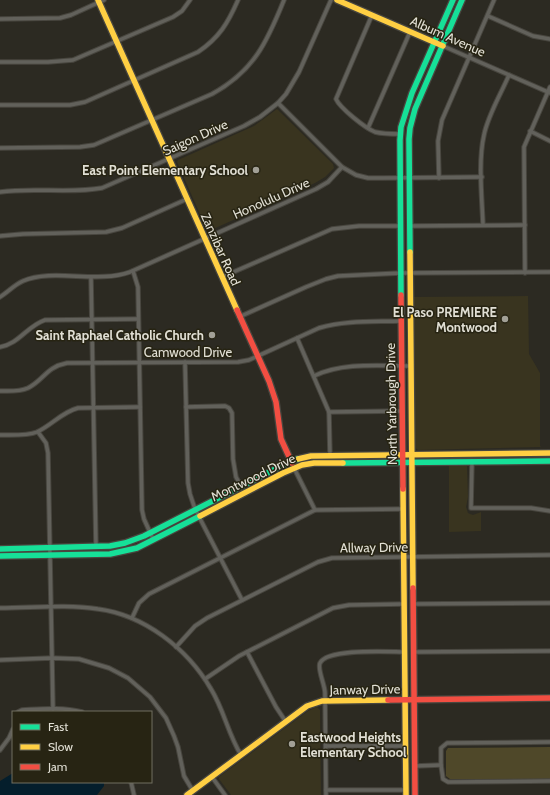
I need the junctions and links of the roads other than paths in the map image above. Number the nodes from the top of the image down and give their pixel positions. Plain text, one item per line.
1 (190, 0) edge
2 (238, 0) edge
3 (284, 0) edge
4 (331, 0) edge
5 (337, 0) edge
6 (453, 0) edge
7 (494, 0) edge
8 (101, 1) edge
9 (460, 1) edge
10 (372, 15) junction
11 (488, 16) junction
12 (0, 19) edge
13 (410, 32) junction
14 (550, 39) edge
15 (117, 42) junction
16 (435, 43) junction
17 (443, 46) junction
18 (469, 58) junction
19 (0, 62) edge
20 (509, 75) junction
21 (135, 81) junction
22 (550, 87) edge
23 (549, 92) edge
24 (278, 103) junction
25 (0, 105) edge
26 (152, 120) junction
27 (368, 128) junction
28 (530, 131) junction
29 (400, 134) junction
30 (550, 141) edge
31 (0, 148) edge
32 (169, 159) junction
33 (342, 167) junction
34 (482, 177) junction
35 (400, 178) junction
36 (409, 178) junction
37 (439, 178) junction
38 (0, 192) edge
39 (187, 199) junction
40 (482, 225) junction
41 (525, 225) junction
42 (400, 226) junction
43 (409, 226) junction
44 (0, 236) edge
45 (205, 238) junction
46 (133, 271) junction
47 (550, 272) edge
48 (401, 273) junction
49 (410, 273) junction
50 (526, 273) junction
51 (91, 277) junction
52 (222, 278) junction
53 (0, 297) edge
54 (239, 316) junction
55 (138, 319) junction
56 (92, 320) junction
57 (401, 321) junction
58 (297, 338) junction
59 (0, 347) edge
60 (257, 356) junction
61 (93, 362) junction
62 (139, 362) junction
63 (185, 362) junction
64 (402, 366) junction
65 (411, 366) junction
66 (314, 376) junction
67 (0, 392) edge
68 (140, 407) junction
69 (186, 407) junction
70 (94, 408) junction
71 (402, 411) junction
72 (329, 412) junction
73 (38, 432) junction
74 (0, 435) edge
75 (550, 453) edge
76 (403, 454) junction
77 (411, 454) junction
78 (330, 455) junction
79 (291, 461) junction
80 (472, 461) junction
81 (550, 461) edge
82 (403, 462) junction
83 (411, 462) junction
84 (294, 468) junction
85 (241, 486) junction
86 (195, 509) junction
87 (403, 509) junction
88 (315, 510) junction
89 (550, 511) edge
90 (199, 516) junction
91 (150, 532) junction
92 (153, 539) junction
93 (96, 547) junction
94 (50, 548) junction
95 (3, 549) edge
96 (550, 555) edge
97 (0, 556) edge
98 (7, 556) junction
99 (50, 556) junction
100 (412, 556) junction
101 (404, 557) junction
102 (220, 558) junction
103 (242, 600) junction
104 (550, 603) edge
105 (404, 604) junction
106 (413, 604) junction
107 (51, 607) junction
108 (0, 608) edge
109 (132, 618) junction
110 (176, 647) junction
111 (550, 651) edge
112 (248, 652) junction
113 (404, 652) junction
114 (413, 652) junction
115 (52, 658) junction
116 (0, 660) edge
117 (205, 679) junction
118 (550, 698) edge
119 (405, 699) junction
120 (414, 700) junction
121 (325, 701) junction
122 (53, 709) junction
123 (20, 711) edge
124 (77, 711) edge
125 (286, 722) junction
126 (12, 731) edge
127 (550, 742) edge
128 (326, 746) junction
129 (405, 746) junction
130 (0, 750) edge
131 (241, 755) junction
132 (415, 766) junction
133 (441, 766) junction
134 (212, 777) junction
135 (550, 781) edge
136 (131, 783) edge
137 (326, 790) junction
138 (193, 791) junction
139 (406, 792) edge
140 (134, 795) edge
141 (187, 795) edge
142 (225, 795) edge
143 (326, 795) edge
144 (415, 795) edge

1 - 15 street
2 - 21 street
3 - 26 street
4 - 24 street, Saigon Drive
5 - 10 main road, Album Avenue
6 - 16 main road, North Yarbrough Drive
7 - 11 street
8 - 12 street
8 - 15 main road, Zanzibar Road
9 - 17 main road, North Yarbrough Drive
10 - 13 main road, Album Avenue
10 - 27 street
11 - 14 street
11 - 18 street
13 - 16 main road, Album Avenue
13 - 27 street
15 - 19 street
15 - 21 main road, Zanzibar Road
16 - 17 main road, Album Avenue
16 - 29 main road, North Yarbrough Drive
17 - 18 street, Album Avenue
17 - 36 main road, North Yarbrough Drive
18 - 20 street, Album Avenue
18 - 37 street
20 - 23 street, Album Avenue
20 - 34 street
21 - 25 street
21 - 26 main road, Zanzibar Road
22 - 23 street
23 - 28 street
24 - 32 street, Saigon Drive
24 - 33 street
26 - 31 street
26 - 32 main road, Zanzibar Road
27 - 29 street
28 - 30 street
28 - 41 street
29 - 35 main road, North Yarbrough Drive
32 - 38 street, Saigon Drive
32 - 39 main road, Zanzibar Road
33 - 35 street
33 - 45 street, Honolulu Drive
34 - 37 street
34 - 40 street
35 - 36 street
35 - 42 main road, North Yarbrough Drive
36 - 37 street
36 - 43 main road, North Yarbrough Drive
39 - 44 street
39 - 45 main road, Zanzibar Road
40 - 41 street
40 - 43 street
41 - 50 street
42 - 48 main road, North Yarbrough Drive
42 - 52 street
43 - 49 main road, North Yarbrough Drive
45 - 46 street, Honolulu Drive
45 - 52 main road, Zanzibar Road
46 - 51 street, Honolulu Drive
46 - 55 street
47 - 50 street
48 - 49 street
48 - 54 street
48 - 57 main road, North Yarbrough Drive
49 - 50 street
49 - 65 main road, North Yarbrough Drive
51 - 53 street, Honolulu Drive
51 - 56 street
52 - 54 main road, Zanzibar Road
54 - 60 main road, Zanzibar Road
55 - 56 street
55 - 62 street
56 - 59 street
56 - 61 street
57 - 58 street, Camwood Drive
57 - 64 main road, North Yarbrough Drive
58 - 60 street, Camwood Drive
58 - 66 street
60 - 63 street, Camwood Drive
60 - 79 main road, Zanzibar Road
61 - 62 street, Camwood Drive
61 - 67 street, Camwood Drive
61 - 70 street
62 - 63 street, Camwood Drive
62 - 68 street
63 - 69 street
64 - 65 street
64 - 66 street
64 - 71 main road, North Yarbrough Drive
65 - 77 main road, North Yarbrough Drive
66 - 72 street
68 - 70 street
68 - 91 street
69 - 85 street
69 - 86 street
70 - 73 street
70 - 93 street
71 - 72 street
71 - 76 main road, North Yarbrough Drive
72 - 78 street
73 - 74 street
73 - 94 street
75 - 77 main road, Montwood Drive
76 - 77 main road, Montwood Drive
76 - 78 main road, Montwood Drive
76 - 82 main road, North Yarbrough Drive
77 - 83 main road, North Yarbrough Drive
78 - 79 main road, Montwood Drive
79 - 84 main road, Zanzibar Road
79 - 85 main road, Montwood Drive
80 - 81 main road, Montwood Drive
80 - 83 main road, Montwood Drive
80 - 89 street
82 - 83 main road, Montwood Drive
82 - 84 main road, Montwood Drive
82 - 87 main road, North Yarbrough Drive
83 - 100 main road, North Yarbrough Drive
84 - 88 street, Zanzibar Road
84 - 90 main road, Montwood Drive
85 - 86 main road, Montwood Drive
86 - 90 street
86 - 91 main road, Montwood Drive
87 - 88 street
87 - 101 main road, North Yarbrough Drive
88 - 102 street
90 - 92 main road, Montwood Drive
90 - 102 street
91 - 92 street
91 - 93 main road, Montwood Drive
92 - 99 main road, Montwood Drive
93 - 94 main road, Montwood Drive
94 - 95 main road, Montwood Drive
94 - 99 street
95 - 98 main road
96 - 100 street, Allway Drive
97 - 98 main road, Montwood Drive
98 - 99 main road, Montwood Drive
99 - 107 street
100 - 101 street, Allway Drive
100 - 106 main road, North Yarbrough Drive
101 - 103 street, Allway Drive
101 - 105 main road, North Yarbrough Drive
102 - 103 street
102 - 109 street
103 - 110 street, Allway Drive
104 - 106 street
105 - 112 street
105 - 113 main road, North Yarbrough Drive
106 - 114 main road, North Yarbrough Drive
107 - 108 street
107 - 109 street
107 - 115 street
109 - 110 street
110 - 117 street
111 - 114 street
112 - 117 street
112 - 125 street
113 - 119 main road, North Yarbrough Drive
113 - 121 street
114 - 120 main road, North Yarbrough Drive
115 - 116 street
115 - 122 street
115 - 138 street
117 - 131 street
118 - 120 main road, Janway Drive
119 - 120 main road, Janway Drive
119 - 121 main road, Janway Drive
119 - 129 main road, North Yarbrough Drive
120 - 132 main road, North Yarbrough Drive
121 - 125 main road, Janway Drive
121 - 128 street
122 - 123 street
122 - 124 street
125 - 131 main road, Janway Drive
126 - 130 street
127 - 133 street
128 - 129 street
128 - 137 street
129 - 139 main road, North Yarbrough Drive
131 - 134 main road, Janway Drive
132 - 133 street
132 - 144 main road, North Yarbrough Drive
133 - 135 street
134 - 138 main road, Janway Drive
134 - 142 street
136 - 140 street
137 - 139 street
137 - 143 street
138 - 141 main road, Janway Drive

